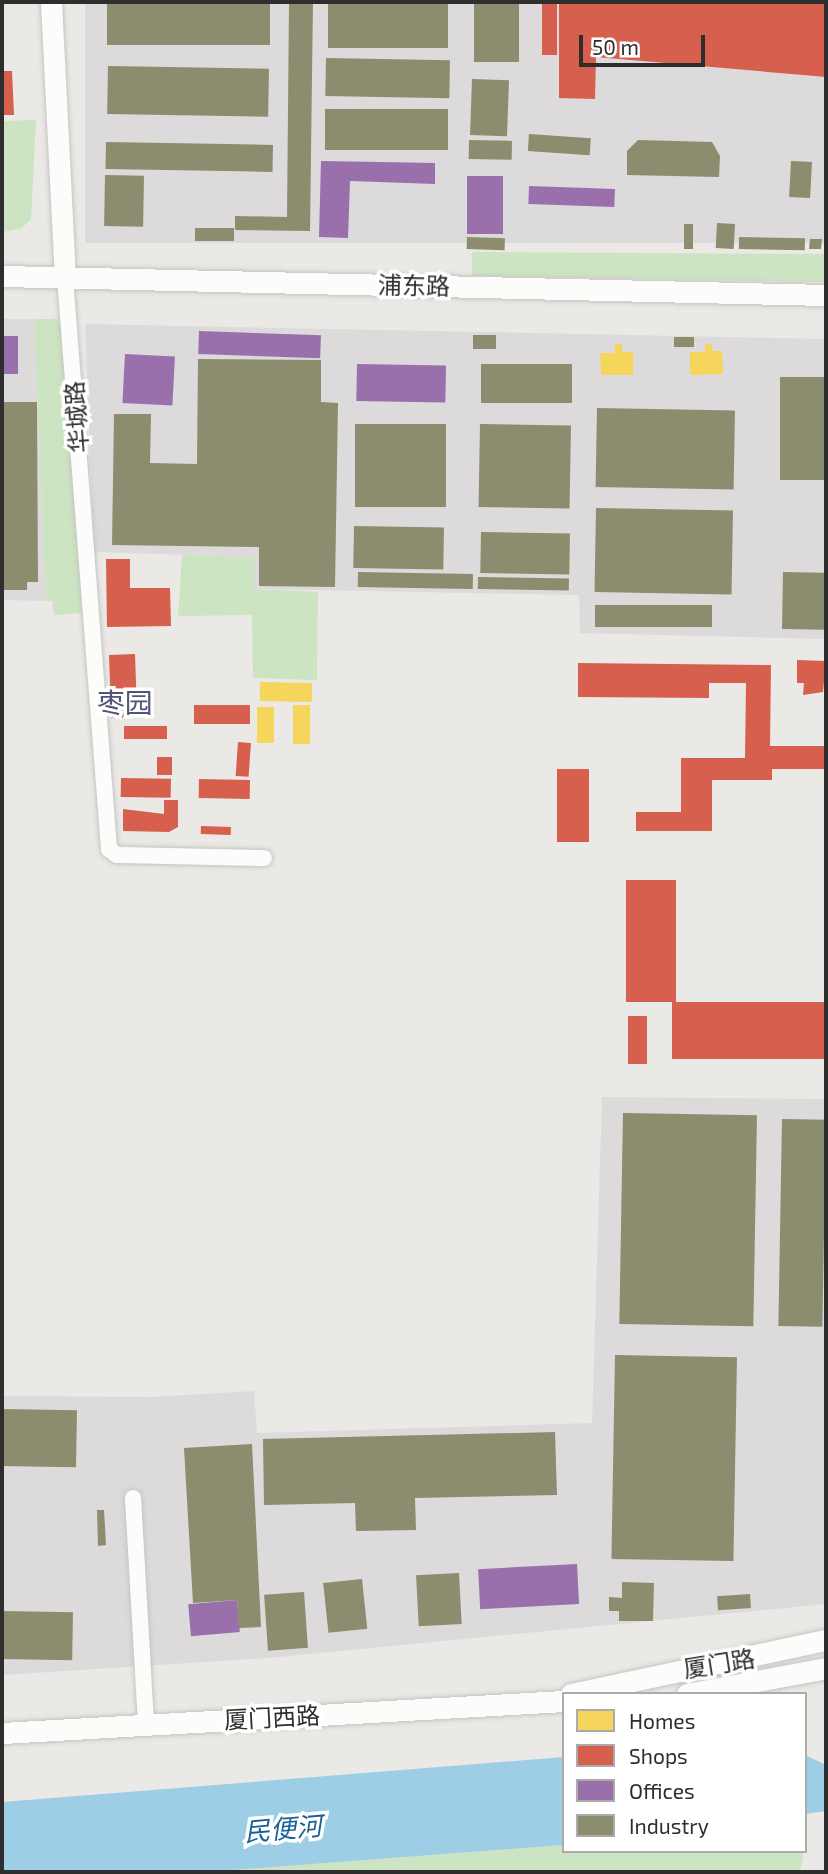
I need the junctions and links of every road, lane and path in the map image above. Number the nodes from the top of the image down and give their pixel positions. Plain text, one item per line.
1 (51, 2) edge
2 (2, 276) edge
3 (65, 277) junction
4 (826, 295) edge
5 (264, 858) dead end
6 (133, 1498) dead end
7 (826, 1640) edge
8 (826, 1668) edge
9 (580, 1692) edge
10 (698, 1692) edge
11 (557, 1699) edge
12 (146, 1724) junction
13 (2, 1733) edge

1 - 3 street, 华城路
2 - 3 street, 浦东路
3 - 4 street, 浦东路
3 - 5 street, 华城路
6 - 12 street
7 - 9 street, 厦门路
8 - 10 street, 厦门路
11 - 12 street, 厦门西路
12 - 13 street, 厦门西路

